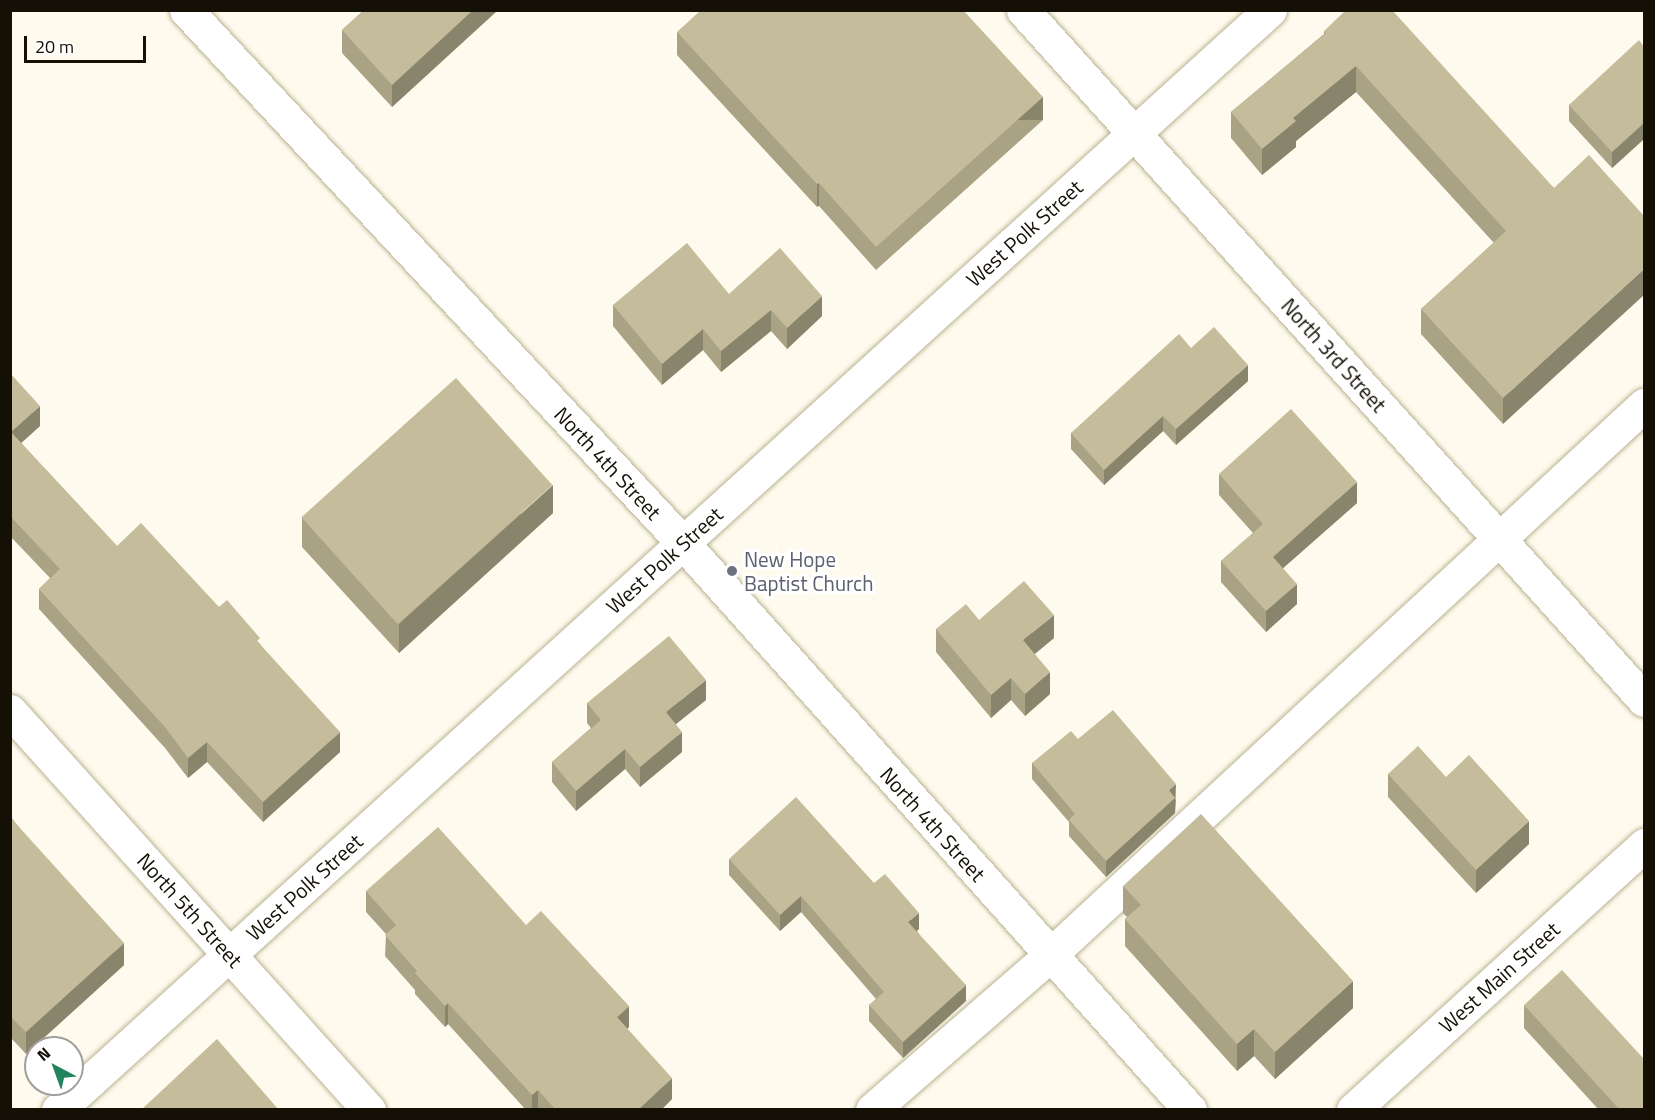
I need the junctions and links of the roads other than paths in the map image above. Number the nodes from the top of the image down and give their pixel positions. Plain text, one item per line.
1 (186, 10) edge
2 (1023, 10) edge
3 (1270, 10) edge
4 (1134, 134) junction
5 (1644, 405) edge
6 (1499, 539) junction
7 (682, 543) junction
8 (1644, 700) edge
9 (10, 711) edge
10 (1644, 845) edge
11 (230, 954) junction
12 (1050, 955) junction
13 (58, 1110) edge
14 (369, 1110) edge
15 (872, 1110) edge
16 (1190, 1110) edge
17 (1353, 1110) edge

1 - 7 street, North 4th Street
2 - 4 street, North 3rd Street
3 - 4 street, West Polk Street
4 - 6 street, North 3rd Street
4 - 7 street, West Polk Street
5 - 6 street
6 - 8 street, North 3rd Street
6 - 12 street
7 - 11 street, West Polk Street
7 - 12 street, North 4th Street
9 - 11 street, North 5th Street
10 - 17 street, West Main Street
11 - 13 street, West Polk Street
11 - 14 street, North 5th Street
12 - 15 street
12 - 16 street, North 4th Street

